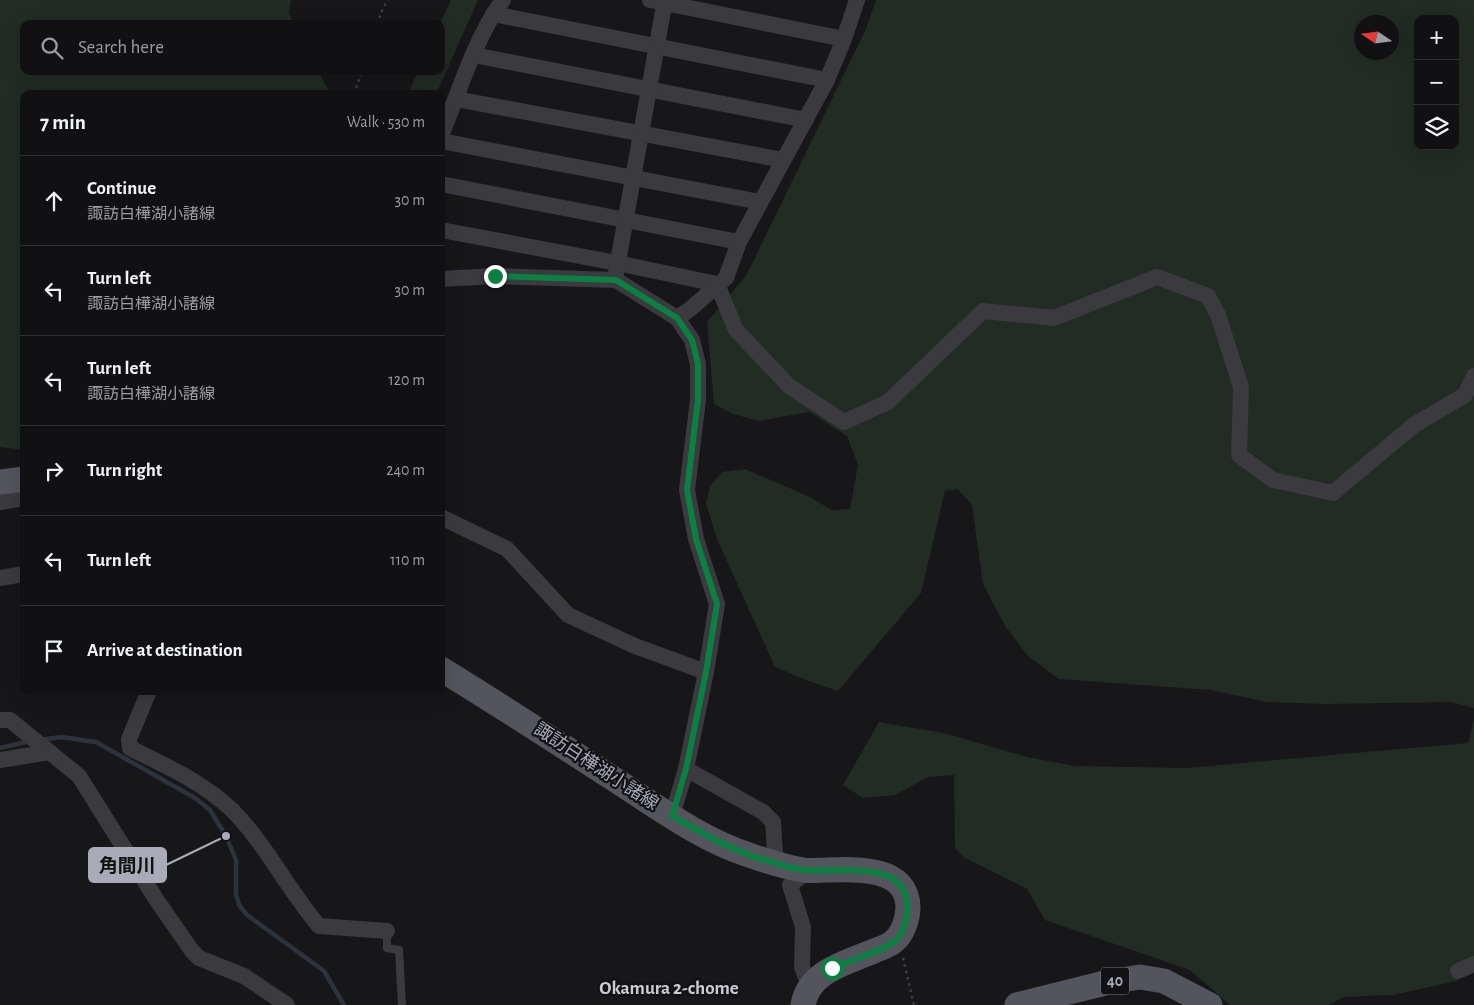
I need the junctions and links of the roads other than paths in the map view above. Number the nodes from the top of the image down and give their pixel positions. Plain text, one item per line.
1 (503, 0) edge
2 (857, 0) edge
3 (660, 1) edge
4 (493, 14) junction
5 (844, 39) junction
6 (657, 46) junction
7 (474, 55) junction
8 (827, 80) junction
9 (649, 89) junction
10 (456, 99) junction
11 (806, 120) junction
12 (445, 126) edge
13 (641, 134) junction
14 (445, 142) edge
15 (783, 160) junction
16 (633, 177) junction
17 (445, 185) edge
18 (760, 202) junction
19 (625, 220) junction
20 (445, 231) edge
21 (739, 242) junction
22 (617, 263) junction
23 (445, 279) edge
24 (616, 280) junction
25 (717, 284) junction
26 (677, 318) junction
27 (1474, 376) edge
28 (20, 480) edge
29 (0, 482) edge
30 (20, 499) edge
31 (0, 502) edge
32 (445, 519) edge
33 (20, 575) edge
34 (0, 578) edge
35 (445, 672) edge
36 (706, 672) junction
37 (148, 695) edge
38 (0, 720) edge
39 (47, 749) junction
40 (0, 760) edge
41 (686, 769) junction
42 (672, 816) junction
43 (775, 853) dead end
44 (804, 870) junction
45 (388, 931) joint
46 (1474, 964) edge
47 (1458, 971) dead end
48 (806, 995) edge
49 (287, 1005) edge
50 (402, 1005) edge
51 (1017, 1005) edge
52 (1210, 1005) edge

1 - 4 street
2 - 5 street
3 - 5 street
3 - 6 street
4 - 6 street
4 - 7 street
5 - 8 street
6 - 8 street
6 - 9 street
7 - 9 street
7 - 10 street
8 - 11 street
9 - 11 street
9 - 13 street
10 - 12 street
10 - 13 street
11 - 15 street
13 - 15 street
13 - 16 street
14 - 16 street
15 - 18 street
16 - 18 street
16 - 19 street
17 - 19 street
18 - 21 street
19 - 21 street
19 - 22 street
20 - 22 street
21 - 25 street
22 - 24 street
22 - 25 street
23 - 24 street
24 - 26 street
25 - 26 street
25 - 27 street
26 - 36 street
28 - 29 main road
30 - 31 street
32 - 36 street
33 - 34 street
35 - 42 main road, 諏訪白樺湖小諸線
36 - 41 street
37 - 45 street
38 - 39 street
39 - 40 street
39 - 49 street
41 - 42 street
41 - 43 street
42 - 44 main road, 諏訪白樺湖小諸線
44 - 48 street
44 - 48 main road, 諏訪白樺湖小諸線
45 - 50 lane
46 - 47 street
51 - 52 main road, 40

